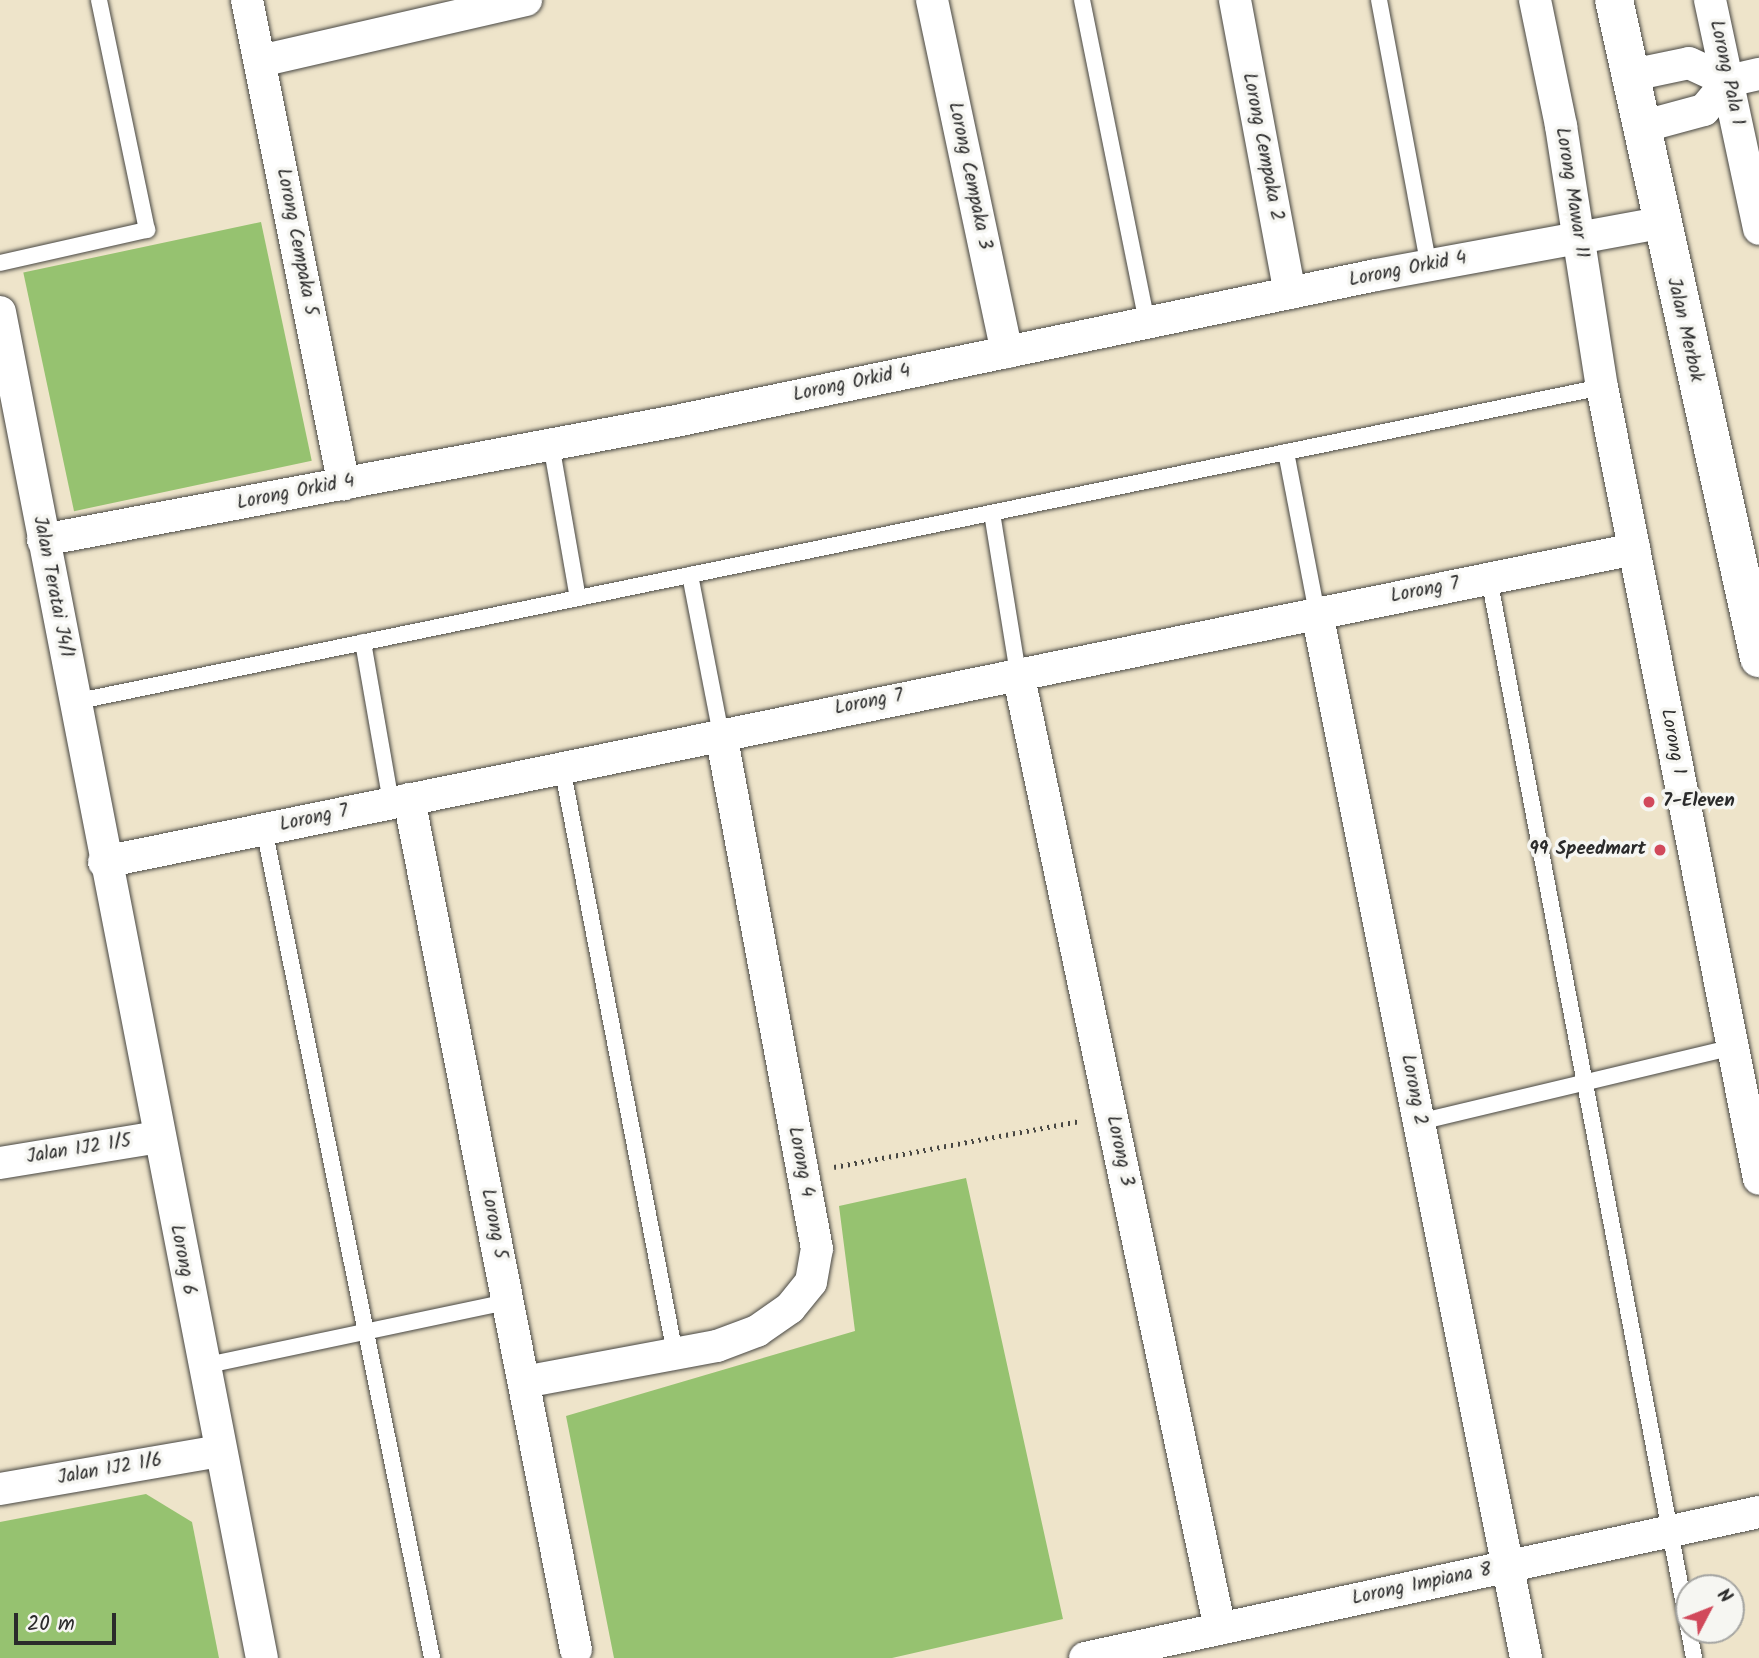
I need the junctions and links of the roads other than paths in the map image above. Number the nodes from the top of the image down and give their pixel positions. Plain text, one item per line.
1 (99, 0) edge
2 (247, 0) edge
3 (526, 0) edge
4 (932, 0) edge
5 (1082, 0) edge
6 (1235, 0) edge
7 (1380, 0) edge
8 (1535, 0) edge
9 (1614, 0) edge
10 (1710, 0) edge
11 (260, 61) junction
12 (1759, 74) edge
13 (1632, 75) junction
14 (1728, 81) junction
15 (1641, 127) junction
16 (1751, 152) edge
17 (1660, 223) junction
18 (1759, 229) edge
19 (1578, 238) junction
20 (0, 263) edge
21 (1429, 266) junction
22 (1290, 293) junction
23 (0, 312) edge
24 (1147, 323) junction
25 (1007, 352) junction
26 (1602, 387) junction
27 (551, 444) junction
28 (12, 448) edge
29 (1286, 452) junction
30 (344, 484) junction
31 (992, 513) junction
32 (43, 540) junction
33 (1634, 549) junction
34 (690, 575) junction
35 (1489, 578) junction
36 (578, 598) junction
37 (1317, 613) junction
38 (363, 642) junction
39 (1759, 658) edge
40 (1018, 673) junction
41 (74, 702) junction
42 (721, 734) junction
43 (562, 767) junction
44 (400, 800) junction
45 (264, 829) junction
46 (104, 862) junction
47 (1732, 1047) junction
48 (1583, 1081) junction
49 (1419, 1122) junction
50 (158, 1137) junction
51 (0, 1163) edge
52 (1759, 1179) edge
53 (508, 1302) junction
54 (363, 1334) junction
55 (675, 1354) junction
56 (203, 1366) junction
57 (524, 1382) junction
58 (220, 1451) junction
59 (0, 1489) edge
60 (1759, 1512) edge
61 (1667, 1531) junction
62 (1507, 1567) junction
63 (1220, 1629) junction
64 (576, 1650) dead end
65 (262, 1658) edge
66 (432, 1658) edge
67 (1085, 1658) edge
68 (1526, 1658) edge
69 (1694, 1658) edge

1 - 20 lane
2 - 11 street, Lorong Cempaka 5
3 - 11 street
4 - 25 street, Lorong Cempaka 3
5 - 24 lane
6 - 22 street, Lorong Cempaka 2
7 - 21 lane
8 - 19 street, Lorong Mawar 11
9 - 13 street, Jalan Merbok
10 - 14 street, Lorong Pala 1
11 - 30 street, Lorong Cempaka 5
12 - 14 street
13 - 14 street
13 - 15 street, Jalan Merbok
14 - 15 street
14 - 16 street, Lorong Pala 1
15 - 17 street, Jalan Merbok
16 - 18 street, Lorong Pala 1
17 - 19 street, Lorong Orkid 4
17 - 39 street, Jalan Merbok
19 - 21 street, Lorong Orkid 4
19 - 26 street, Lorong Mawar 11
21 - 22 street, Lorong Orkid 4
22 - 24 street, Lorong Orkid 4
23 - 28 street, Jalan Teratai J4/1
24 - 25 street, Lorong Orkid 4
25 - 27 street, Lorong Orkid 4
26 - 29 lane
26 - 33 street, Lorong 1
27 - 30 street, Lorong Orkid 4
27 - 36 lane
28 - 32 street, Jalan Teratai J4/1
29 - 31 lane
29 - 37 lane
30 - 32 street, Lorong Orkid 4
31 - 34 lane
31 - 40 lane
32 - 41 street, Jalan Teratai J4/1
33 - 35 street, Lorong 7
33 - 47 street, Lorong 1
34 - 36 lane
34 - 42 lane
35 - 37 street, Lorong 7
35 - 48 lane
36 - 38 lane
37 - 40 street, Lorong 7
37 - 49 street, Lorong 2
38 - 41 lane
38 - 44 lane
40 - 42 street, Lorong 7
40 - 63 street, Lorong 3
41 - 46 street, Jalan Teratai J4/1
42 - 43 street, Lorong 7
42 - 55 street, Lorong 4
43 - 44 street, Lorong 7
43 - 55 lane
44 - 45 street, Lorong 7
44 - 53 street, Lorong 5
45 - 46 street, Lorong 7
45 - 54 lane
46 - 50 street, Lorong 6
47 - 48 lane
47 - 52 street, Lorong 1
48 - 49 lane
48 - 61 lane
49 - 62 street, Lorong 2
50 - 51 street, Jalan IJ2 1/5
50 - 56 street, Lorong 6
53 - 54 lane
53 - 57 street, Lorong 5
54 - 56 lane
54 - 66 lane
55 - 57 street, Lorong 4
56 - 58 street, Lorong 6
57 - 64 street, Lorong 5
58 - 59 street, Jalan IJ2 1/6
58 - 65 street, Lorong 6
60 - 61 street, Lorong Impiana 8
61 - 62 street, Lorong Impiana 8
61 - 69 lane
62 - 63 street, Lorong Impiana 8
62 - 68 street, Lorong 2
63 - 67 street, Lorong Impiana 8

